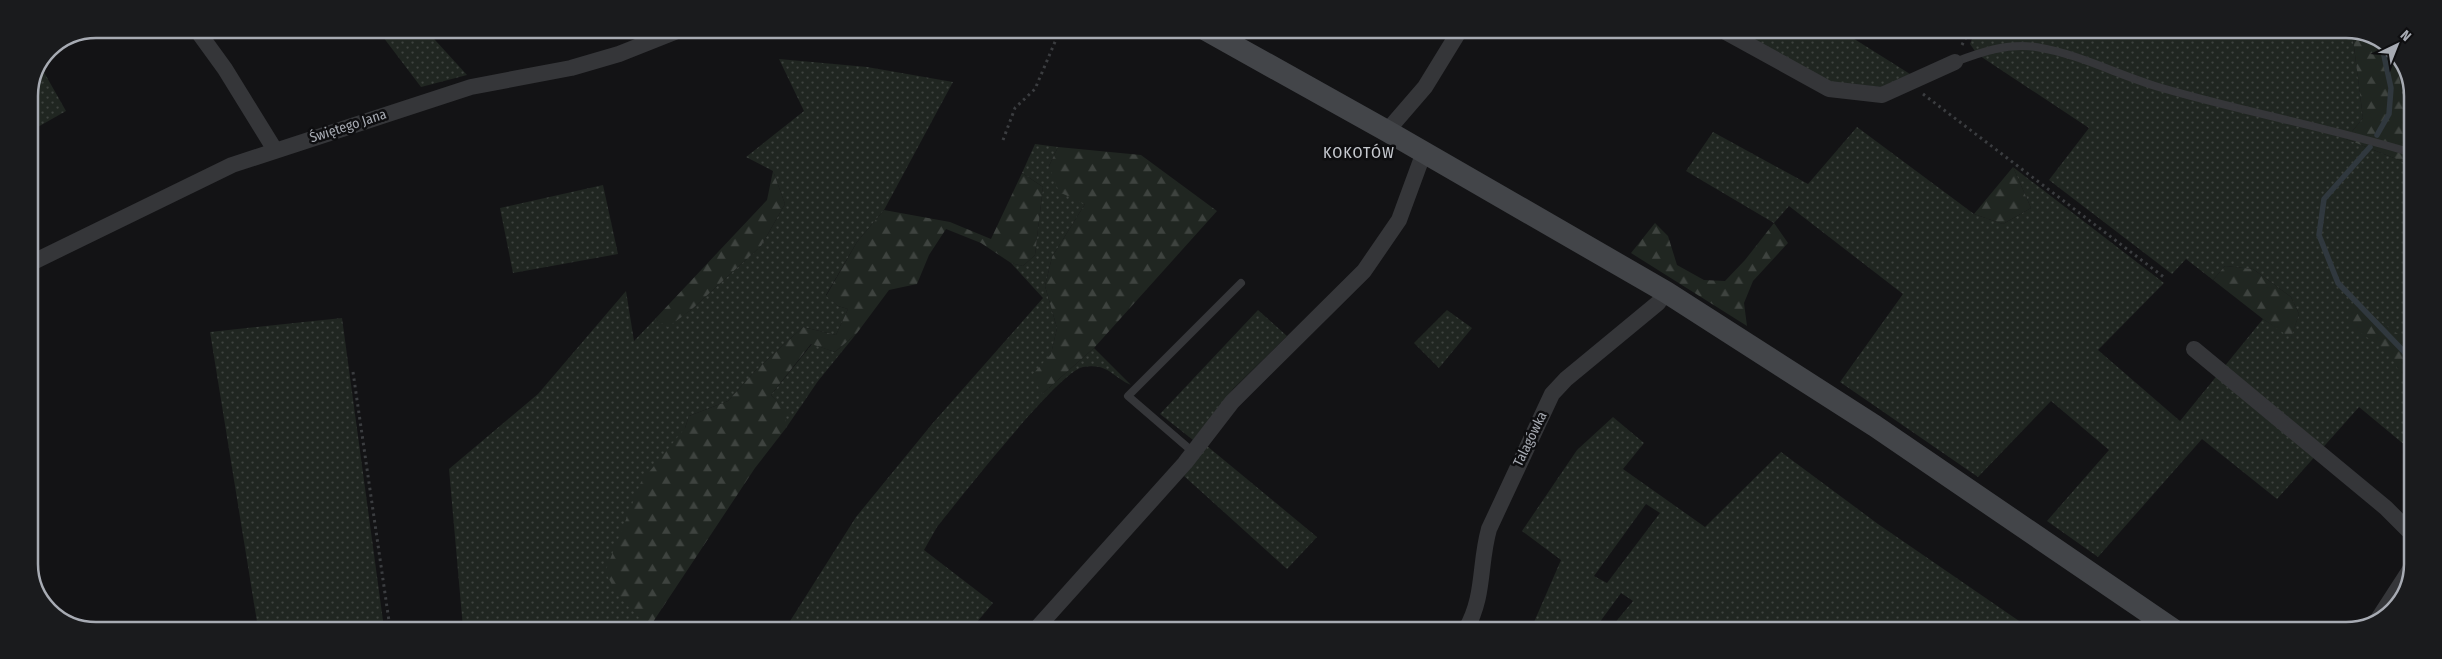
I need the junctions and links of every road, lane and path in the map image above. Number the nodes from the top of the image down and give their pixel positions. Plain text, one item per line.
1 (202, 37) edge
2 (662, 37) edge
3 (1057, 37) edge
4 (1219, 37) edge
5 (1456, 37) edge
6 (1735, 37) edge
7 (1955, 62) joint
8 (1908, 84) junction
9 (1388, 131) junction
10 (1003, 140) dead end
11 (275, 150) junction
12 (2404, 151) edge
13 (1424, 152) junction
14 (37, 260) edge
15 (2165, 278) dead end
16 (1241, 283) dead end
17 (1666, 292) junction
18 (2194, 349) dead end
19 (353, 372) dead end
20 (1193, 452) junction
21 (2404, 526) edge
22 (2399, 587) edge
23 (2390, 601) edge
24 (389, 622) edge
25 (1042, 622) edge
26 (1470, 622) edge
27 (2157, 622) edge

1 - 11 street
2 - 11 street, Świętego Jana
3 - 10 path
4 - 9 street
5 - 9 street
6 - 8 street
7 - 8 street
7 - 12 lane
8 - 15 path
9 - 13 street
11 - 14 street, Świętego Jana
13 - 17 street
13 - 20 street
16 - 20 lane
17 - 26 street, Talagówka
17 - 27 street
18 - 21 street
19 - 24 path
20 - 25 street
22 - 23 street

